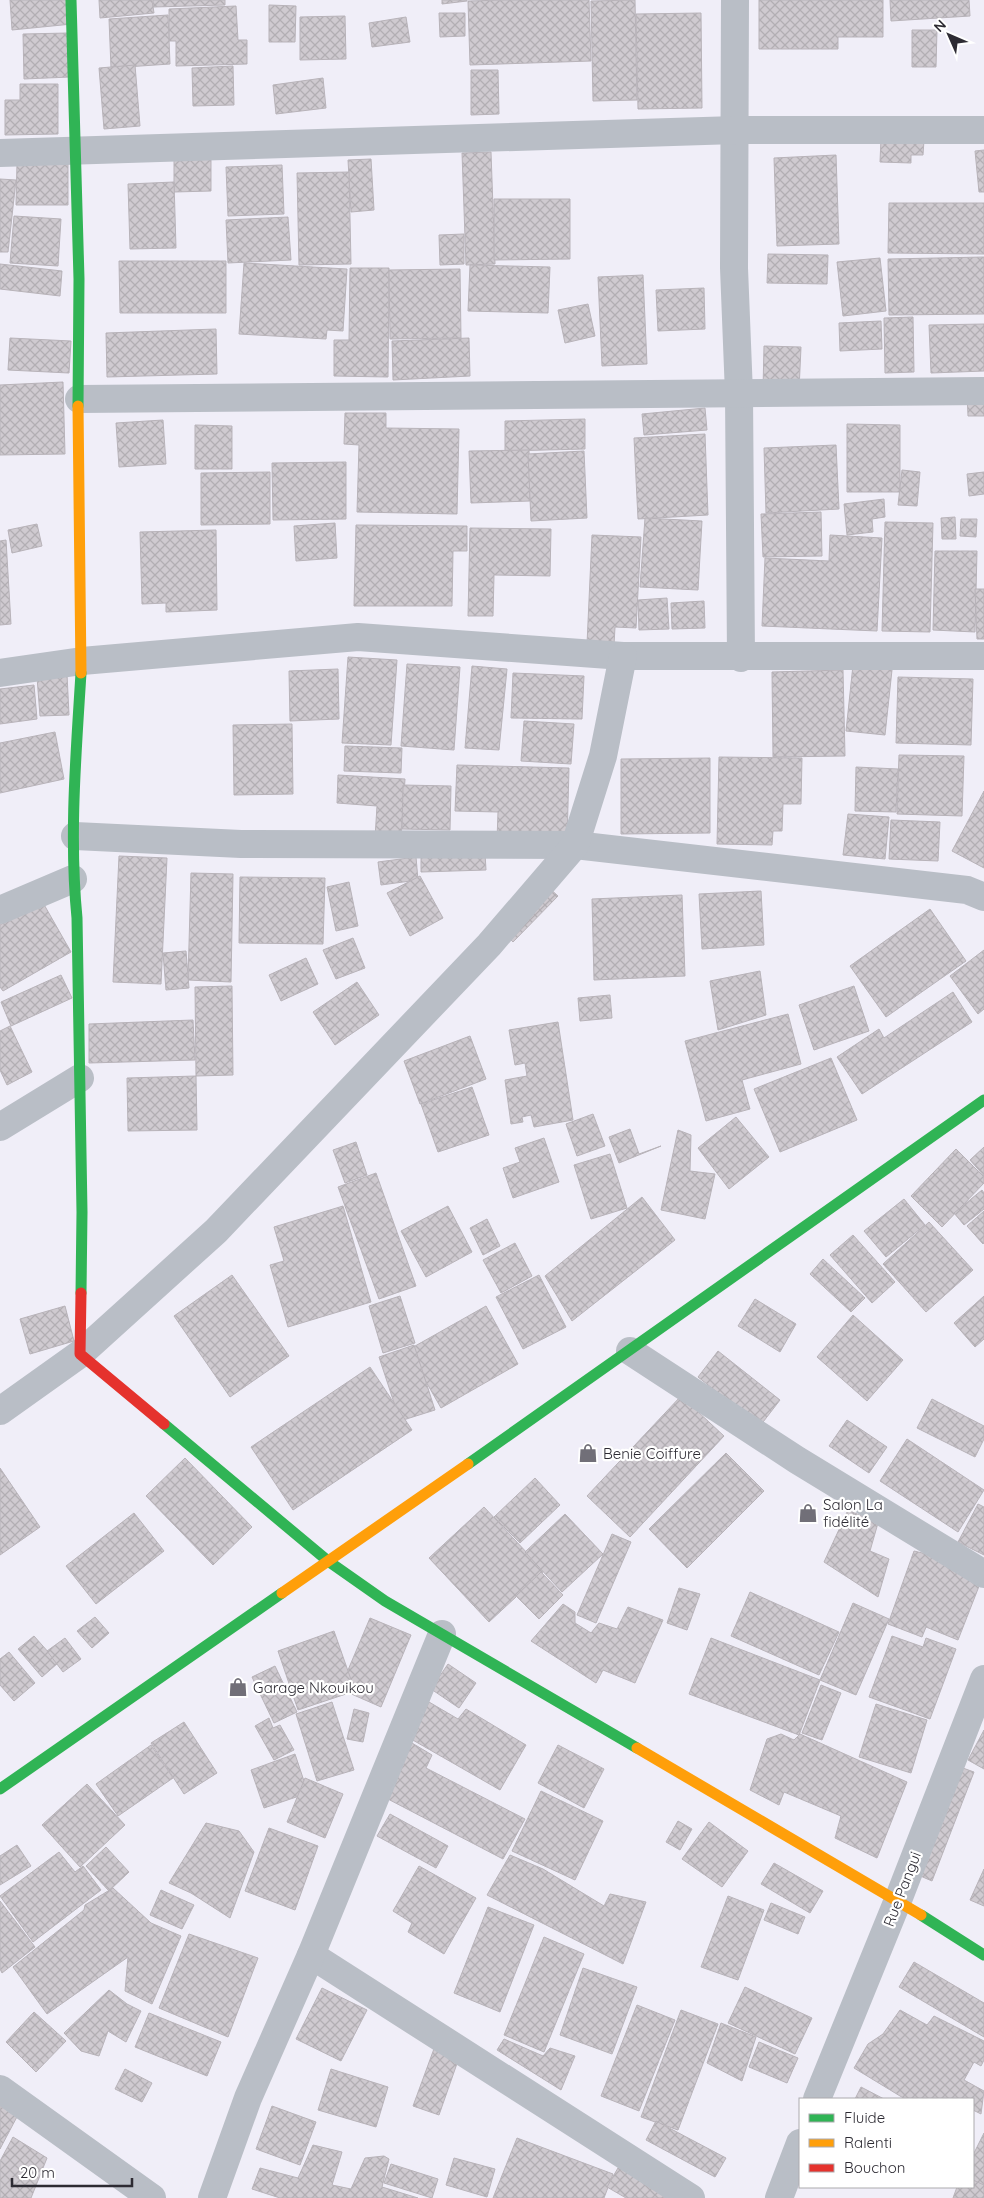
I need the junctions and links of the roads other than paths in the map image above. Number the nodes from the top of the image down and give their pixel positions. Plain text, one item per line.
1 (71, 0) edge
2 (735, 0) edge
3 (736, 130) junction
4 (984, 130) edge
5 (75, 149) junction
6 (0, 153) edge
7 (984, 391) edge
8 (739, 394) junction
9 (79, 399) junction
10 (623, 656) junction
11 (984, 656) edge
12 (741, 658) junction
13 (82, 661) junction
14 (0, 673) edge
15 (75, 836) junction
16 (575, 845) junction
17 (73, 879) junction
18 (984, 897) edge
19 (0, 910) edge
20 (80, 1078) junction
21 (984, 1100) edge
22 (0, 1127) edge
23 (630, 1350) junction
24 (80, 1354) junction
25 (0, 1411) edge
26 (328, 1560) junction
27 (984, 1574) edge
28 (442, 1634) junction
29 (984, 1679) edge
30 (0, 1789) edge
31 (898, 1900) junction
32 (311, 1955) junction
33 (984, 1955) edge
34 (0, 2089) edge
35 (817, 2098) edge
36 (799, 2146) edge
37 (152, 2198) edge
38 (212, 2198) edge
39 (691, 2198) edge
40 (779, 2198) edge

1 - 5 main road
2 - 3 street
3 - 4 street
3 - 5 street
3 - 8 street
5 - 6 street
5 - 9 main road
7 - 8 street
8 - 9 street
8 - 12 street
9 - 13 main road
10 - 12 street
10 - 13 street
10 - 16 street
11 - 12 street
13 - 14 street
13 - 15 main road
15 - 16 street
15 - 17 main road
16 - 18 street
16 - 24 street
17 - 19 street
17 - 20 main road
20 - 22 street
20 - 24 main road
21 - 23 main road
23 - 26 main road
23 - 27 street
24 - 25 street
24 - 26 main road
26 - 28 main road
26 - 30 main road
28 - 31 main road
28 - 32 street
29 - 31 street, Rue Pangui
31 - 33 main road
31 - 35 street, Rue Pangui
32 - 38 street
32 - 39 street
34 - 37 street
36 - 40 street

